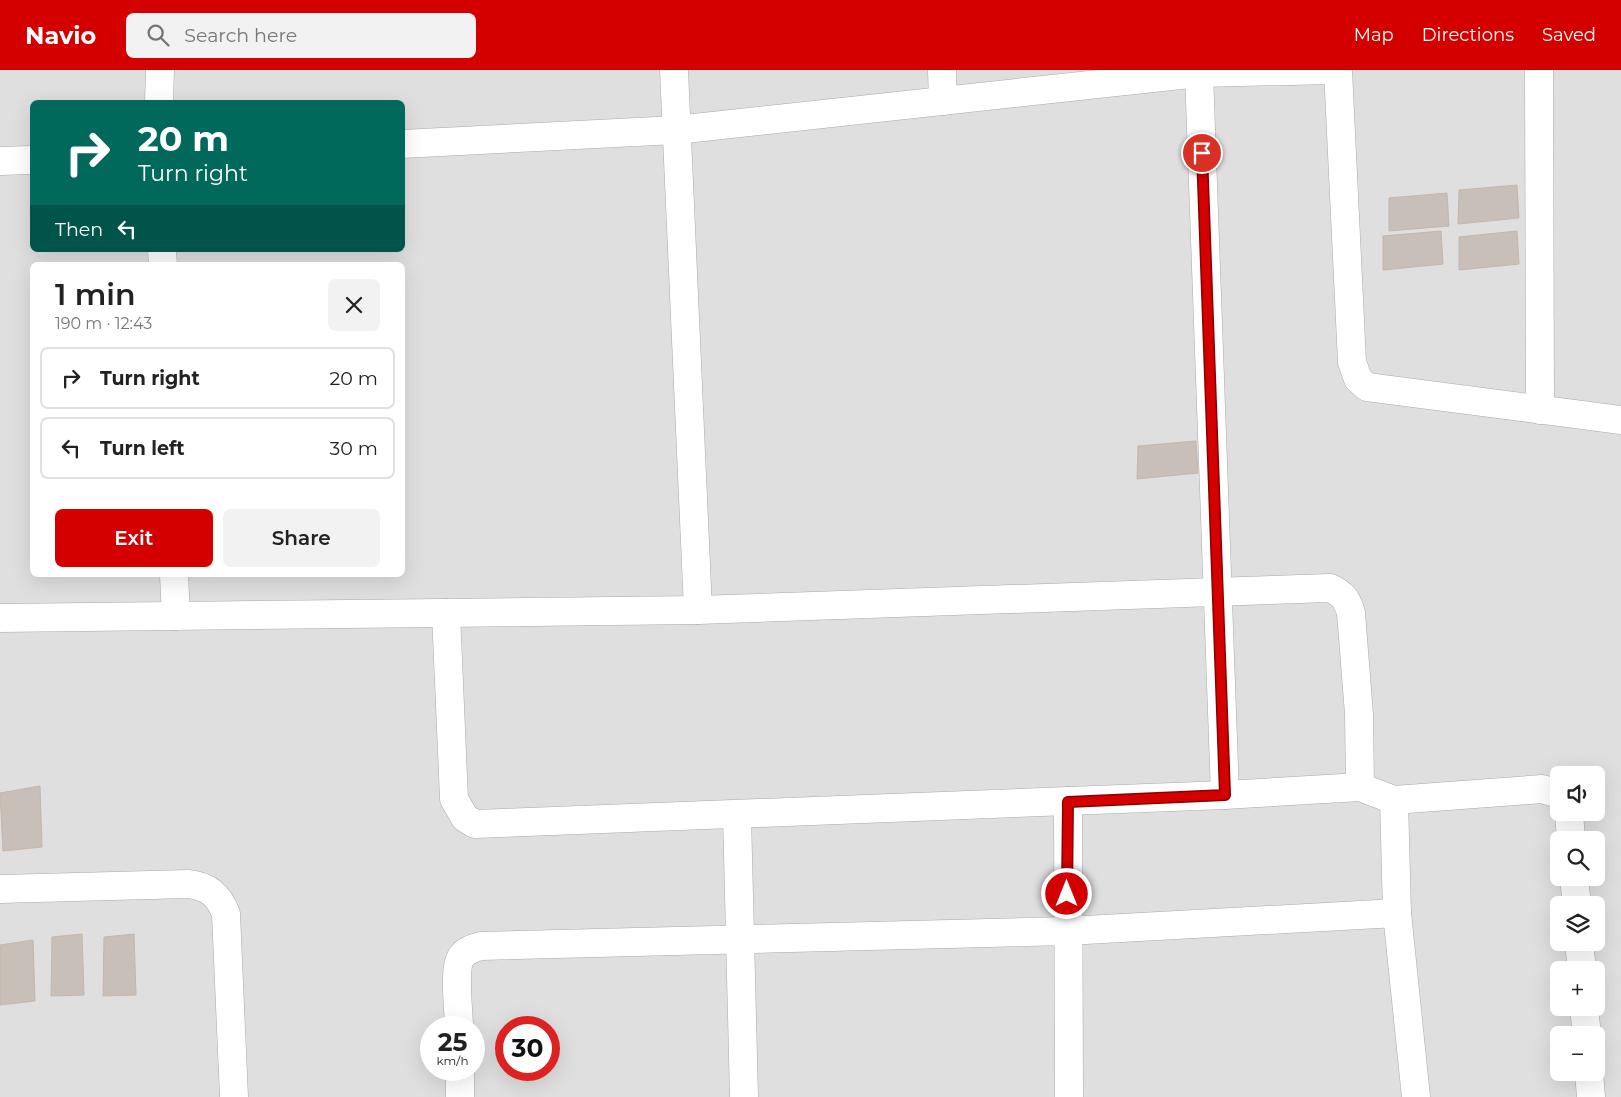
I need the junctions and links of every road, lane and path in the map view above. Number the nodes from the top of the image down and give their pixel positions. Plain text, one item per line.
1 (160, 70) edge
2 (674, 70) edge
3 (942, 70) edge
4 (1333, 70) edge
5 (1338, 70) edge
6 (1539, 70) edge
7 (1199, 74) junction
8 (159, 100) edge
9 (943, 101) junction
10 (676, 130) junction
11 (405, 144) edge
12 (30, 160) edge
13 (0, 161) edge
14 (1540, 410) junction
15 (1621, 420) edge
16 (174, 577) edge
17 (1218, 591) junction
18 (698, 610) junction
19 (446, 613) junction
20 (176, 616) junction
21 (0, 618) edge
22 (1360, 787) junction
23 (1550, 791) edge
24 (1225, 795) junction
25 (1394, 800) junction
26 (1068, 802) junction
27 (737, 815) junction
28 (0, 890) edge
29 (1396, 913) junction
30 (1067, 930) junction
31 (742, 937) junction
32 (459, 1016) edge
33 (460, 1081) edge
34 (1590, 1081) edge
35 (234, 1097) edge
36 (460, 1097) edge
37 (744, 1097) edge
38 (1069, 1097) edge
39 (1416, 1097) edge
40 (1591, 1097) edge

1 - 8 street
2 - 10 street
3 - 9 street
4 - 7 street
5 - 14 street
6 - 14 street
7 - 9 street
7 - 17 street
9 - 10 street
10 - 11 street
10 - 18 street
12 - 13 street
14 - 15 street
16 - 20 street
17 - 18 street
17 - 22 street
17 - 24 street
18 - 19 street
19 - 20 street
19 - 27 street
20 - 21 street
22 - 24 street
22 - 25 street
23 - 25 street
24 - 26 street
25 - 29 street
26 - 27 street
26 - 30 street
27 - 31 street
28 - 35 street
29 - 30 street
29 - 39 street
30 - 31 street
30 - 38 street
31 - 32 street
31 - 37 street
33 - 36 street
34 - 40 street

